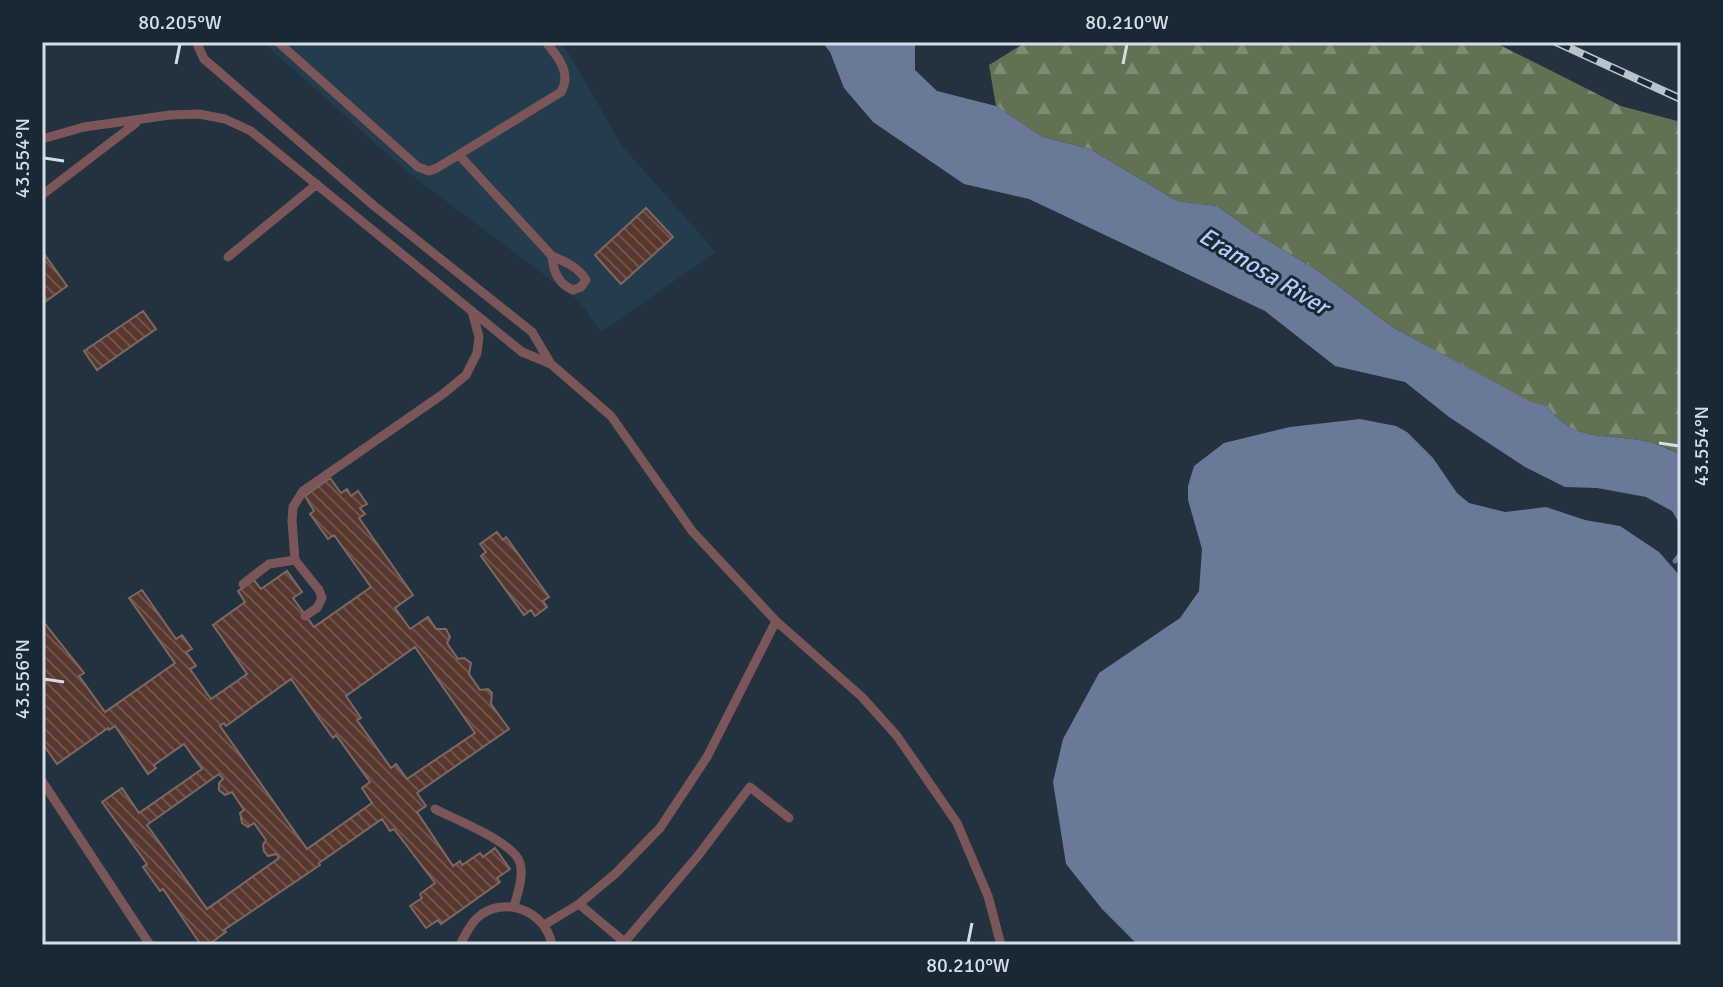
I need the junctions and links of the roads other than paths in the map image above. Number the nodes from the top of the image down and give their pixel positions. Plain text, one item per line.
1 (278, 42) edge
2 (546, 42) edge
3 (198, 46) dead end
4 (138, 121) junction
5 (42, 139) edge
6 (459, 155) junction
7 (317, 184) junction
8 (42, 195) edge
9 (552, 256) dead end
10 (228, 257) dead end
11 (472, 311) junction
12 (551, 364) junction
13 (295, 560) junction
14 (243, 584) dead end
15 (305, 616) dead end
16 (776, 621) junction
17 (42, 781) edge
18 (435, 809) dead end
19 (789, 818) dead end
20 (579, 904) junction
21 (514, 907) junction
22 (544, 925) junction
23 (625, 944) edge
24 (150, 945) edge
25 (460, 945) edge
26 (552, 945) edge
27 (1001, 945) edge

1 - 6 lane
2 - 6 lane
3 - 12 lane
4 - 5 lane
4 - 7 lane
4 - 8 lane
6 - 9 lane
7 - 10 lane
7 - 11 lane
11 - 12 lane
11 - 13 lane
12 - 16 lane
13 - 14 lane
13 - 15 lane
16 - 20 lane
16 - 27 lane
17 - 24 lane
18 - 21 lane
19 - 23 lane
20 - 22 lane
20 - 23 lane
21 - 22 lane
21 - 25 lane
22 - 26 lane

